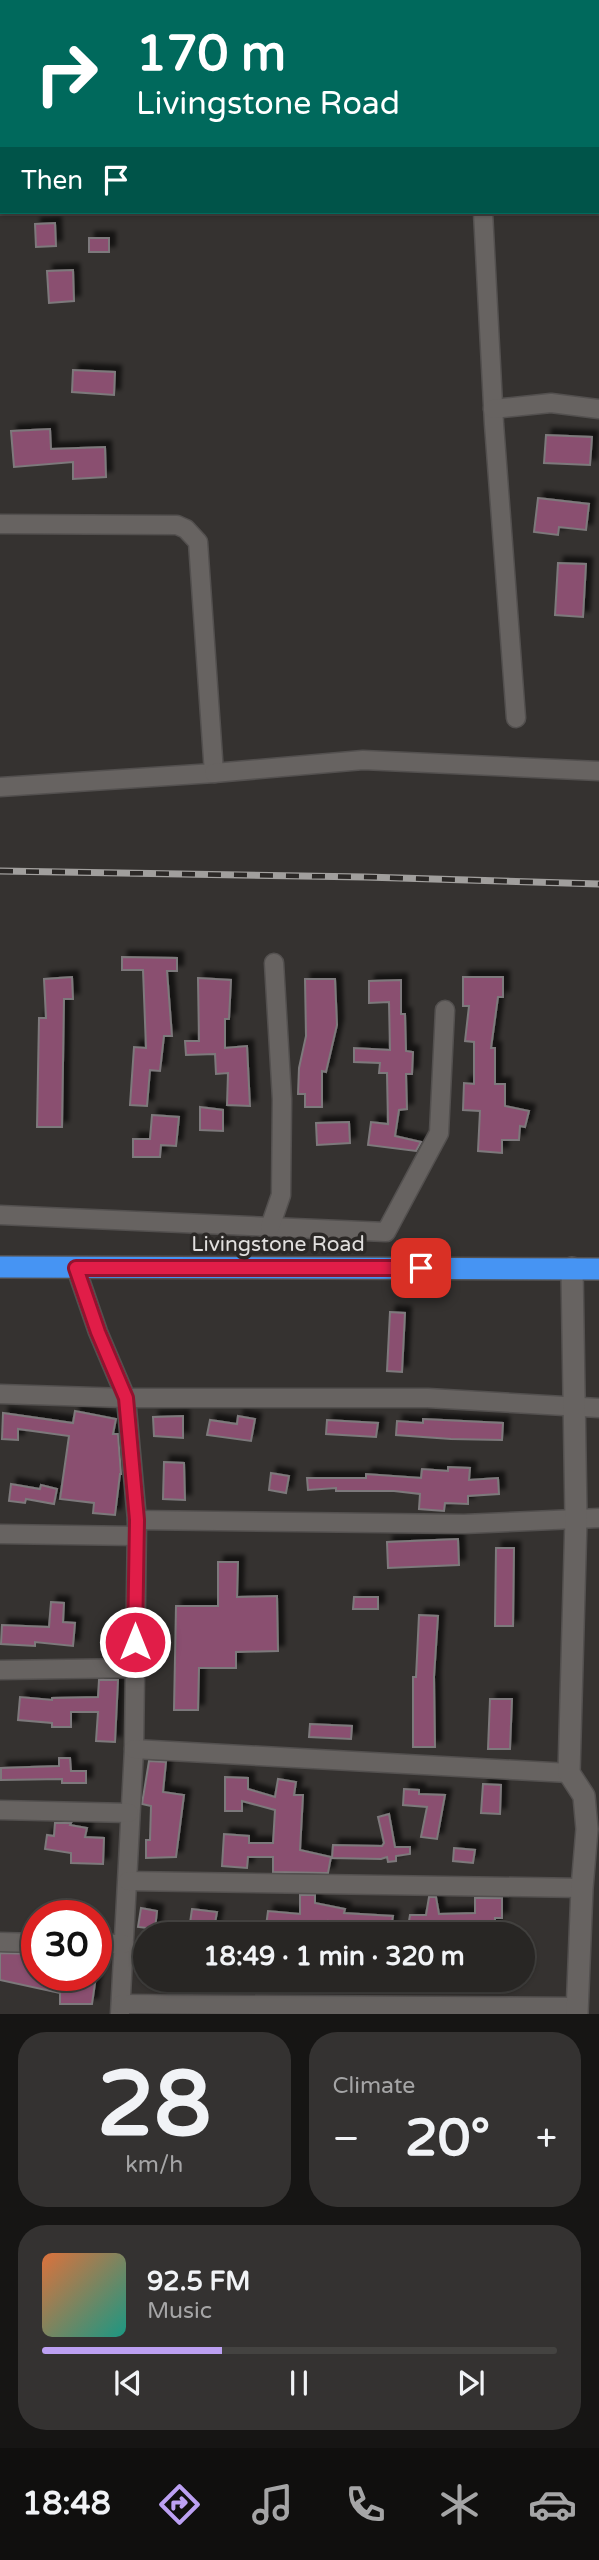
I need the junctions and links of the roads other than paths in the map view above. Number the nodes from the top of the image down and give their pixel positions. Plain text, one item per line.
1 (483, 214) edge
2 (493, 409) junction
3 (599, 410) edge
4 (0, 524) edge
5 (516, 718) dead end
6 (599, 771) edge
7 (214, 773) junction
8 (0, 787) edge
9 (274, 963) dead end
10 (445, 1010) dead end
11 (0, 1215) edge
12 (270, 1227) junction
13 (0, 1267) edge
14 (76, 1268) junction
15 (572, 1268) junction
16 (599, 1269) edge
17 (0, 1394) edge
18 (126, 1398) junction
19 (574, 1408) junction
20 (599, 1408) edge
21 (576, 1518) junction
22 (599, 1518) edge
23 (136, 1528) junction
24 (0, 1534) edge
25 (135, 1668) junction
26 (0, 1670) edge
27 (134, 1749) junction
28 (569, 1773) junction
29 (0, 1810) edge
30 (129, 1813) junction
31 (128, 1881) junction
32 (582, 1888) junction
33 (0, 1942) edge
34 (21, 1943) edge
35 (112, 1944) edge
36 (124, 1944) junction
37 (121, 2009) edge
38 (577, 2010) edge

1 - 2 street
2 - 3 street
2 - 5 street
4 - 7 street
6 - 7 street
7 - 8 street
9 - 12 street
10 - 12 street
11 - 12 street
13 - 14 highway, Livingstone Road
14 - 15 highway, Livingstone Road
14 - 18 street
15 - 16 highway, Livingstone Road
15 - 19 street
17 - 18 street
18 - 19 street
18 - 23 street
19 - 20 street
19 - 21 street
21 - 22 street
21 - 23 street
21 - 28 street
23 - 24 street
23 - 25 street
25 - 26 street
25 - 27 street
27 - 28 street
27 - 30 street
28 - 32 street
29 - 30 street
30 - 31 street
31 - 32 street
31 - 36 street
32 - 38 street
33 - 34 street
35 - 36 street
36 - 37 street
37 - 38 street

